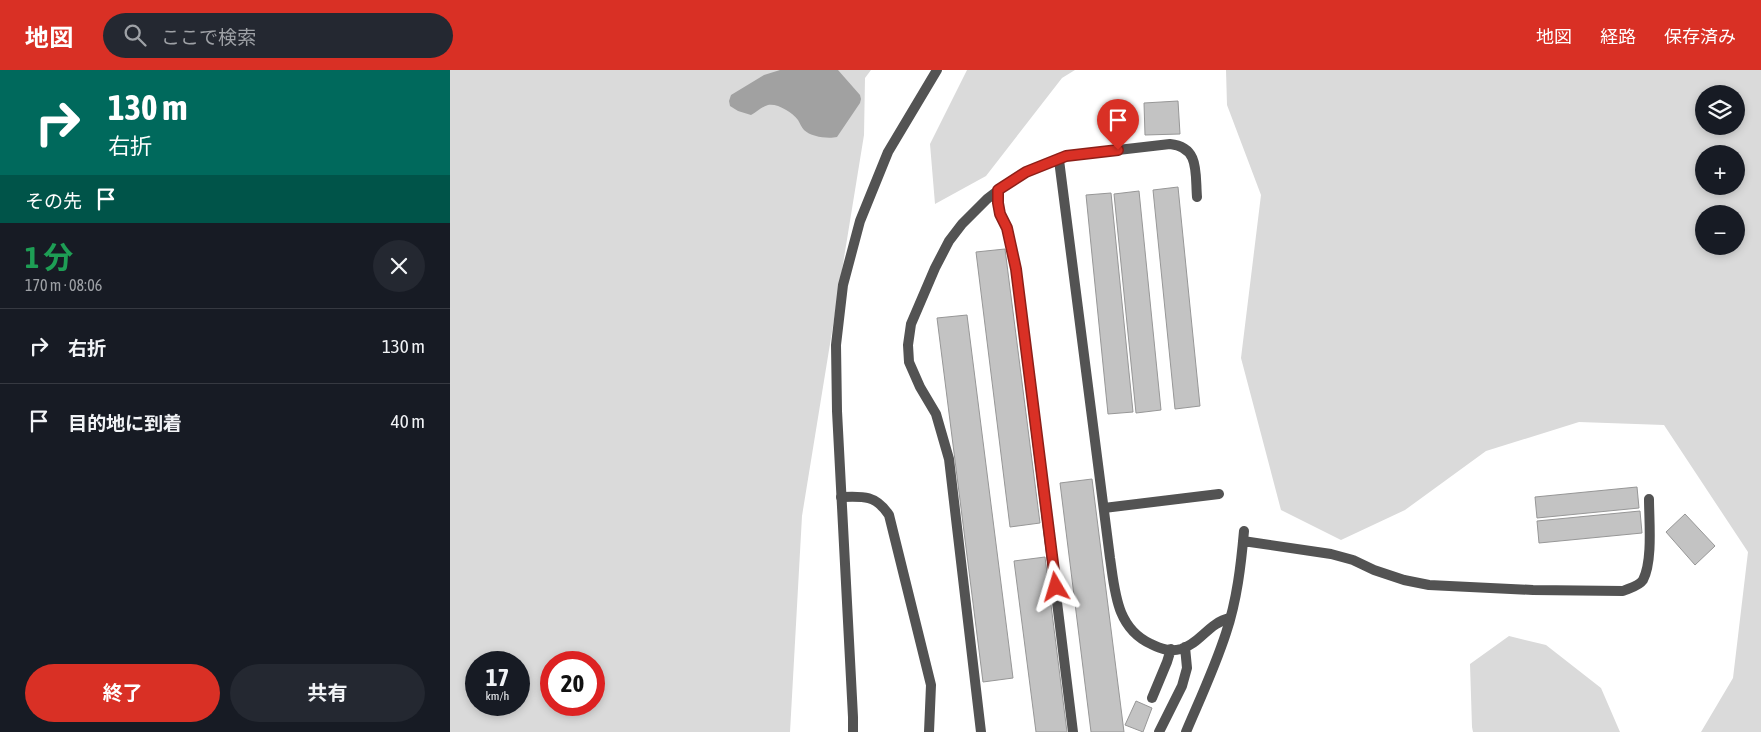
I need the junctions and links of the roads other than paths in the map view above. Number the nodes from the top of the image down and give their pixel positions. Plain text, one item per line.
1 (937, 70) edge
2 (1059, 160) junction
3 (998, 190) junction
4 (1197, 197) dead end
5 (1219, 494) dead end
6 (841, 497) junction
7 (1649, 498) dead end
8 (1104, 508) junction
9 (1230, 618) junction
10 (1185, 646) junction
11 (1171, 649) junction
12 (1152, 698) dead end
13 (853, 732) edge
14 (929, 732) edge
15 (982, 732) edge
16 (1073, 732) edge
17 (1159, 732) edge
18 (1186, 732) edge

1 - 6 street
2 - 3 street
2 - 4 street
2 - 8 street
3 - 15 street
3 - 16 street
5 - 8 street
6 - 13 street
6 - 14 street
7 - 9 street
8 - 11 street
9 - 10 street
9 - 18 street
10 - 11 street
10 - 17 street
11 - 12 street

